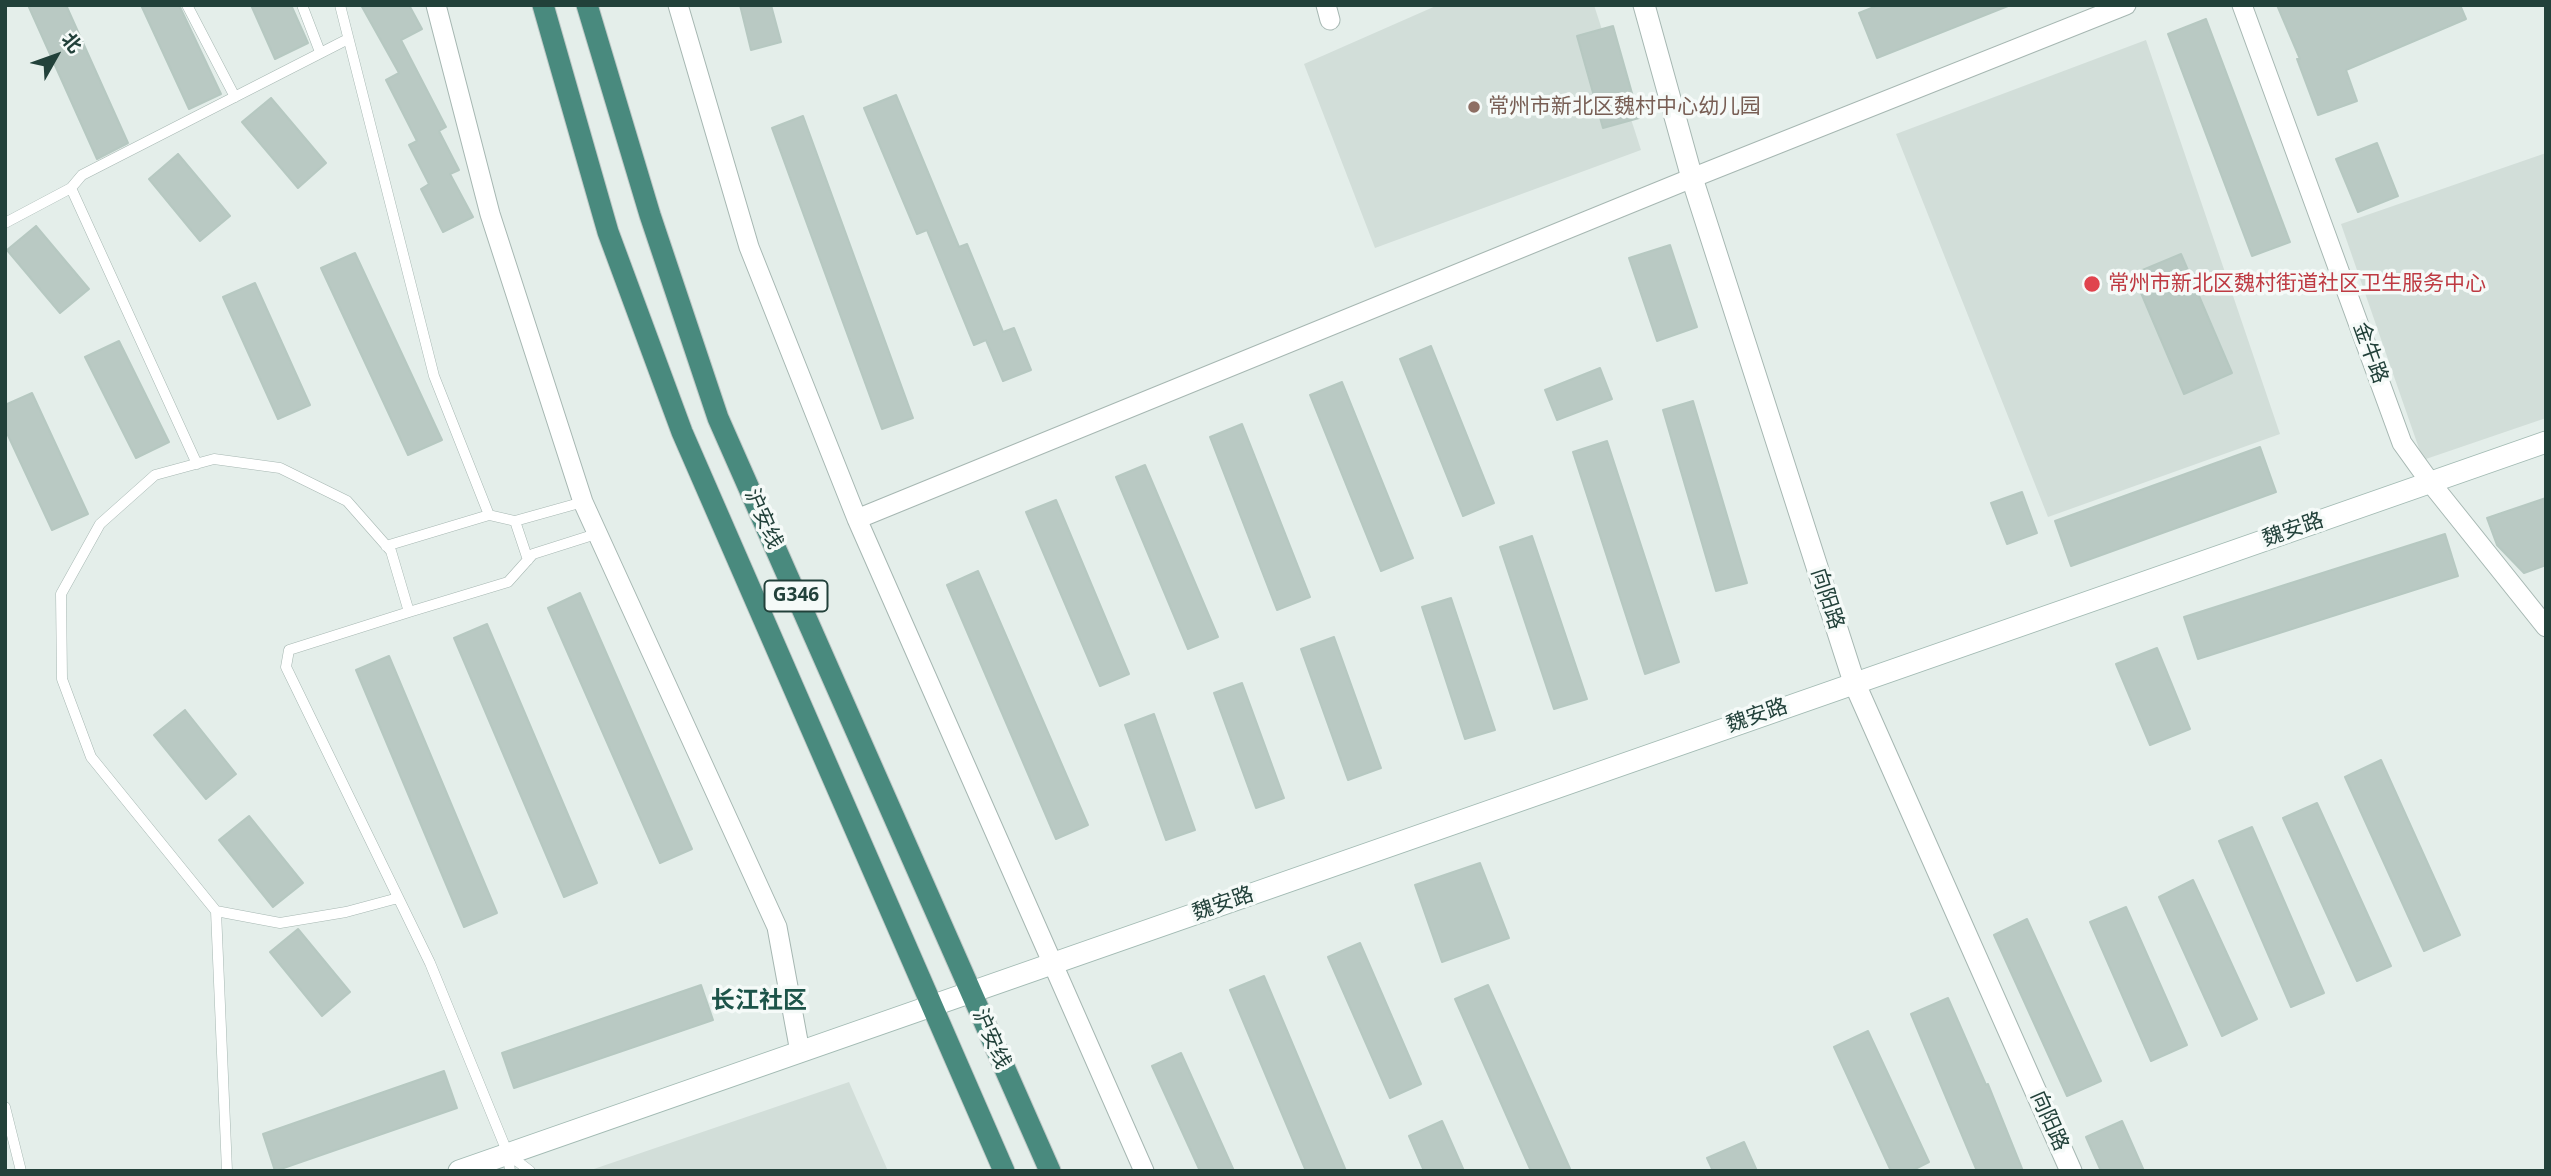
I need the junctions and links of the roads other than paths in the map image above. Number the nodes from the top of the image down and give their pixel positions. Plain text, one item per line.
1 (187, 5) edge
2 (302, 5) edge
3 (340, 5) edge
4 (436, 5) edge
5 (543, 5) edge
6 (587, 5) edge
7 (678, 5) edge
8 (1644, 5) edge
9 (2126, 5) edge
10 (2242, 5) edge
11 (348, 39) junction
12 (320, 52) junction
13 (235, 97) junction
14 (1692, 178) junction
15 (71, 188) junction
16 (5, 223) edge
17 (2546, 442) edge
18 (197, 464) junction
19 (2430, 482) junction
20 (583, 502) junction
21 (489, 515) junction
22 (857, 519) junction
23 (515, 521) junction
24 (596, 534) junction
25 (386, 546) junction
26 (528, 559) junction
27 (409, 612) junction
28 (2546, 627) edge
29 (1854, 682) junction
30 (398, 898) junction
31 (216, 911) junction
32 (1053, 964) junction
33 (970, 993) junction
34 (930, 1007) junction
35 (800, 1052) junction
36 (5, 1107) edge
37 (509, 1162) edge
38 (21, 1171) edge
39 (227, 1171) edge
40 (459, 1171) edge
41 (530, 1171) edge
42 (1004, 1171) edge
43 (1050, 1171) edge
44 (1144, 1171) edge
45 (2071, 1171) edge

1 - 13 lane
2 - 12 lane
3 - 11 lane
4 - 20 street
5 - 34 highway, 沪安线 / G346
6 - 33 highway, 沪安线 / G346
7 - 22 street
8 - 14 main road, 向阳路
9 - 14 street
10 - 19 street, 金牛路
11 - 12 lane
11 - 21 lane
12 - 13 lane
13 - 15 lane
14 - 22 street
14 - 29 main road, 向阳路
15 - 16 lane
15 - 18 lane
17 - 19 main road, 魏安路
18 - 25 lane
18 - 31 lane
19 - 28 street, 金牛路
19 - 29 main road, 魏安路
20 - 23 lane
20 - 24 street
21 - 23 lane
21 - 25 lane
22 - 32 street
23 - 26 lane
24 - 26 lane
24 - 35 street
25 - 27 lane
26 - 27 lane
27 - 30 lane
29 - 32 main road, 魏安路
29 - 45 main road, 向阳路
30 - 31 lane
30 - 37 lane
31 - 39 lane
32 - 33 main road, 魏安路
32 - 44 street
33 - 34 main road, 魏安路
33 - 43 highway, 沪安线 / G346
34 - 35 main road, 魏安路
34 - 42 highway, 沪安线 / G346
35 - 37 main road, 魏安路
36 - 38 lane
37 - 40 main road, 魏安路
37 - 41 lane

